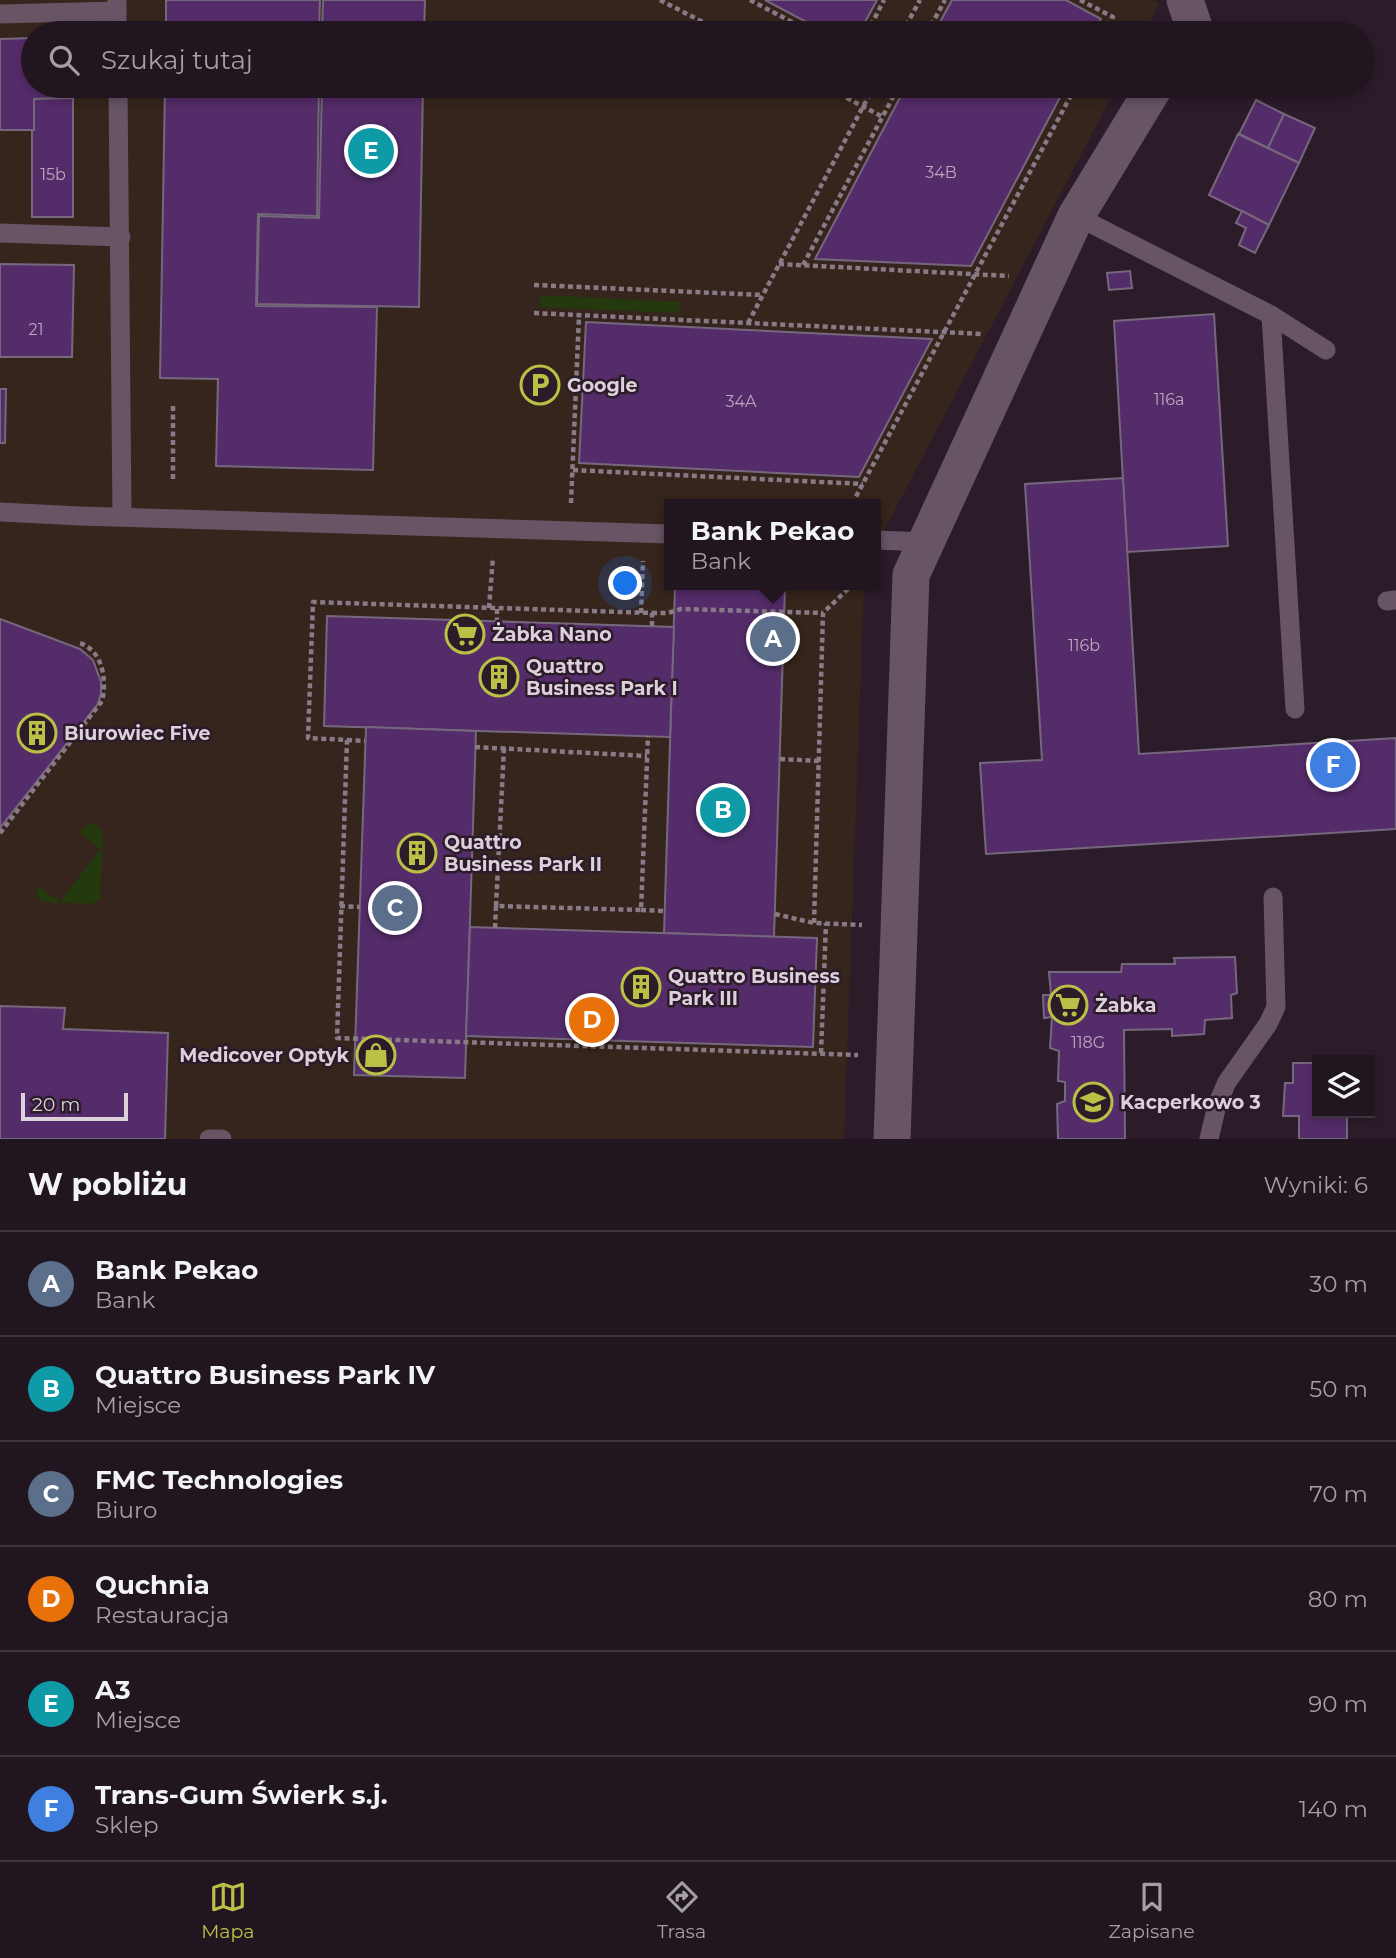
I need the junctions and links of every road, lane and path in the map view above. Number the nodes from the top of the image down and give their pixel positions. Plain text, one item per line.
1 (660, 0) edge
2 (750, 0) edge
3 (884, 0) edge
4 (920, 0) edge
5 (945, 0) edge
6 (1080, 0) edge
7 (1185, 0) edge
8 (117, 5) edge
9 (0, 14) edge
10 (701, 21) edge
11 (790, 21) edge
12 (873, 21) edge
13 (909, 21) edge
14 (934, 21) edge
15 (1110, 21) edge
16 (1192, 21) edge
17 (118, 98) edge
18 (847, 98) edge
19 (867, 98) edge
20 (893, 98) edge
21 (1070, 98) edge
22 (1148, 98) edge
23 (863, 106) junction
24 (883, 117) junction
25 (1076, 216) junction
26 (0, 233) edge
27 (121, 237) junction
28 (779, 264) junction
29 (803, 265) junction
30 (975, 274) junction
31 (1019, 276) dead end
32 (534, 285) dead end
33 (763, 295) junction
34 (534, 313) dead end
35 (579, 315) junction
36 (1271, 315) junction
37 (748, 323) junction
38 (944, 333) junction
39 (991, 335) dead end
40 (1326, 350) dead end
41 (173, 406) dead end
42 (573, 470) junction
43 (173, 479) dead end
44 (863, 484) junction
45 (855, 499) edge
46 (571, 507) dead end
47 (0, 512) edge
48 (122, 517) junction
49 (664, 534) edge
50 (881, 540) edge
51 (926, 542) junction
52 (493, 552) dead end
53 (644, 555) dead end
54 (847, 590) edge
55 (489, 608) junction
56 (497, 608) junction
57 (642, 613) junction
58 (652, 613) junction
59 (823, 613) junction
60 (497, 622) dead end
61 (652, 626) dead end
62 (80, 643) dead end
63 (1294, 709) dead end
64 (648, 736) dead end
65 (346, 740) junction
66 (365, 741) dead end
67 (475, 747) dead end
68 (504, 748) junction
69 (647, 756) junction
70 (780, 759) dead end
71 (819, 761) junction
72 (0, 833) edge
73 (1273, 897) dead end
74 (340, 906) junction
75 (496, 906) junction
76 (360, 907) dead end
77 (641, 910) junction
78 (665, 911) dead end
79 (775, 914) dead end
80 (814, 923) junction
81 (826, 923) junction
82 (862, 925) dead end
83 (495, 928) dead end
84 (821, 1053) junction
85 (858, 1055) dead end
86 (209, 1139) edge
87 (222, 1139) edge
88 (892, 1139) edge
89 (1209, 1139) edge

1 - 10 path
2 - 11 path
3 - 12 path
4 - 13 path
5 - 14 path
6 - 15 path
7 - 16 street
8 - 9 lane
17 - 27 lane
18 - 23 path
19 - 23 path
20 - 24 path
21 - 30 path
22 - 25 street
23 - 24 path
23 - 28 path
24 - 29 path
25 - 36 lane
25 - 51 street
26 - 27 lane
27 - 48 lane
28 - 29 path
28 - 33 path
29 - 30 path
30 - 31 path
30 - 38 path
32 - 33 path
33 - 37 path
34 - 35 path
35 - 37 path
35 - 42 path
36 - 40 lane
36 - 63 lane
37 - 38 path
38 - 39 path
38 - 44 path
41 - 43 path
42 - 44 path
42 - 46 path
44 - 45 path
47 - 48 lane
48 - 49 lane
50 - 51 lane
51 - 88 street
52 - 55 path
53 - 57 path
54 - 59 path
55 - 56 path
55 - 65 path
56 - 57 path
56 - 60 path
57 - 58 path
58 - 59 path
58 - 61 path
59 - 71 path
62 - 72 path
64 - 69 path
65 - 66 path
65 - 74 path
67 - 68 path
68 - 69 path
68 - 75 path
69 - 77 path
70 - 71 path
71 - 80 path
73 - 89 lane
74 - 76 path
74 - 84 path
75 - 77 path
75 - 83 path
77 - 78 path
79 - 80 path
80 - 81 path
81 - 82 path
81 - 84 path
84 - 85 path
86 - 87 lane

